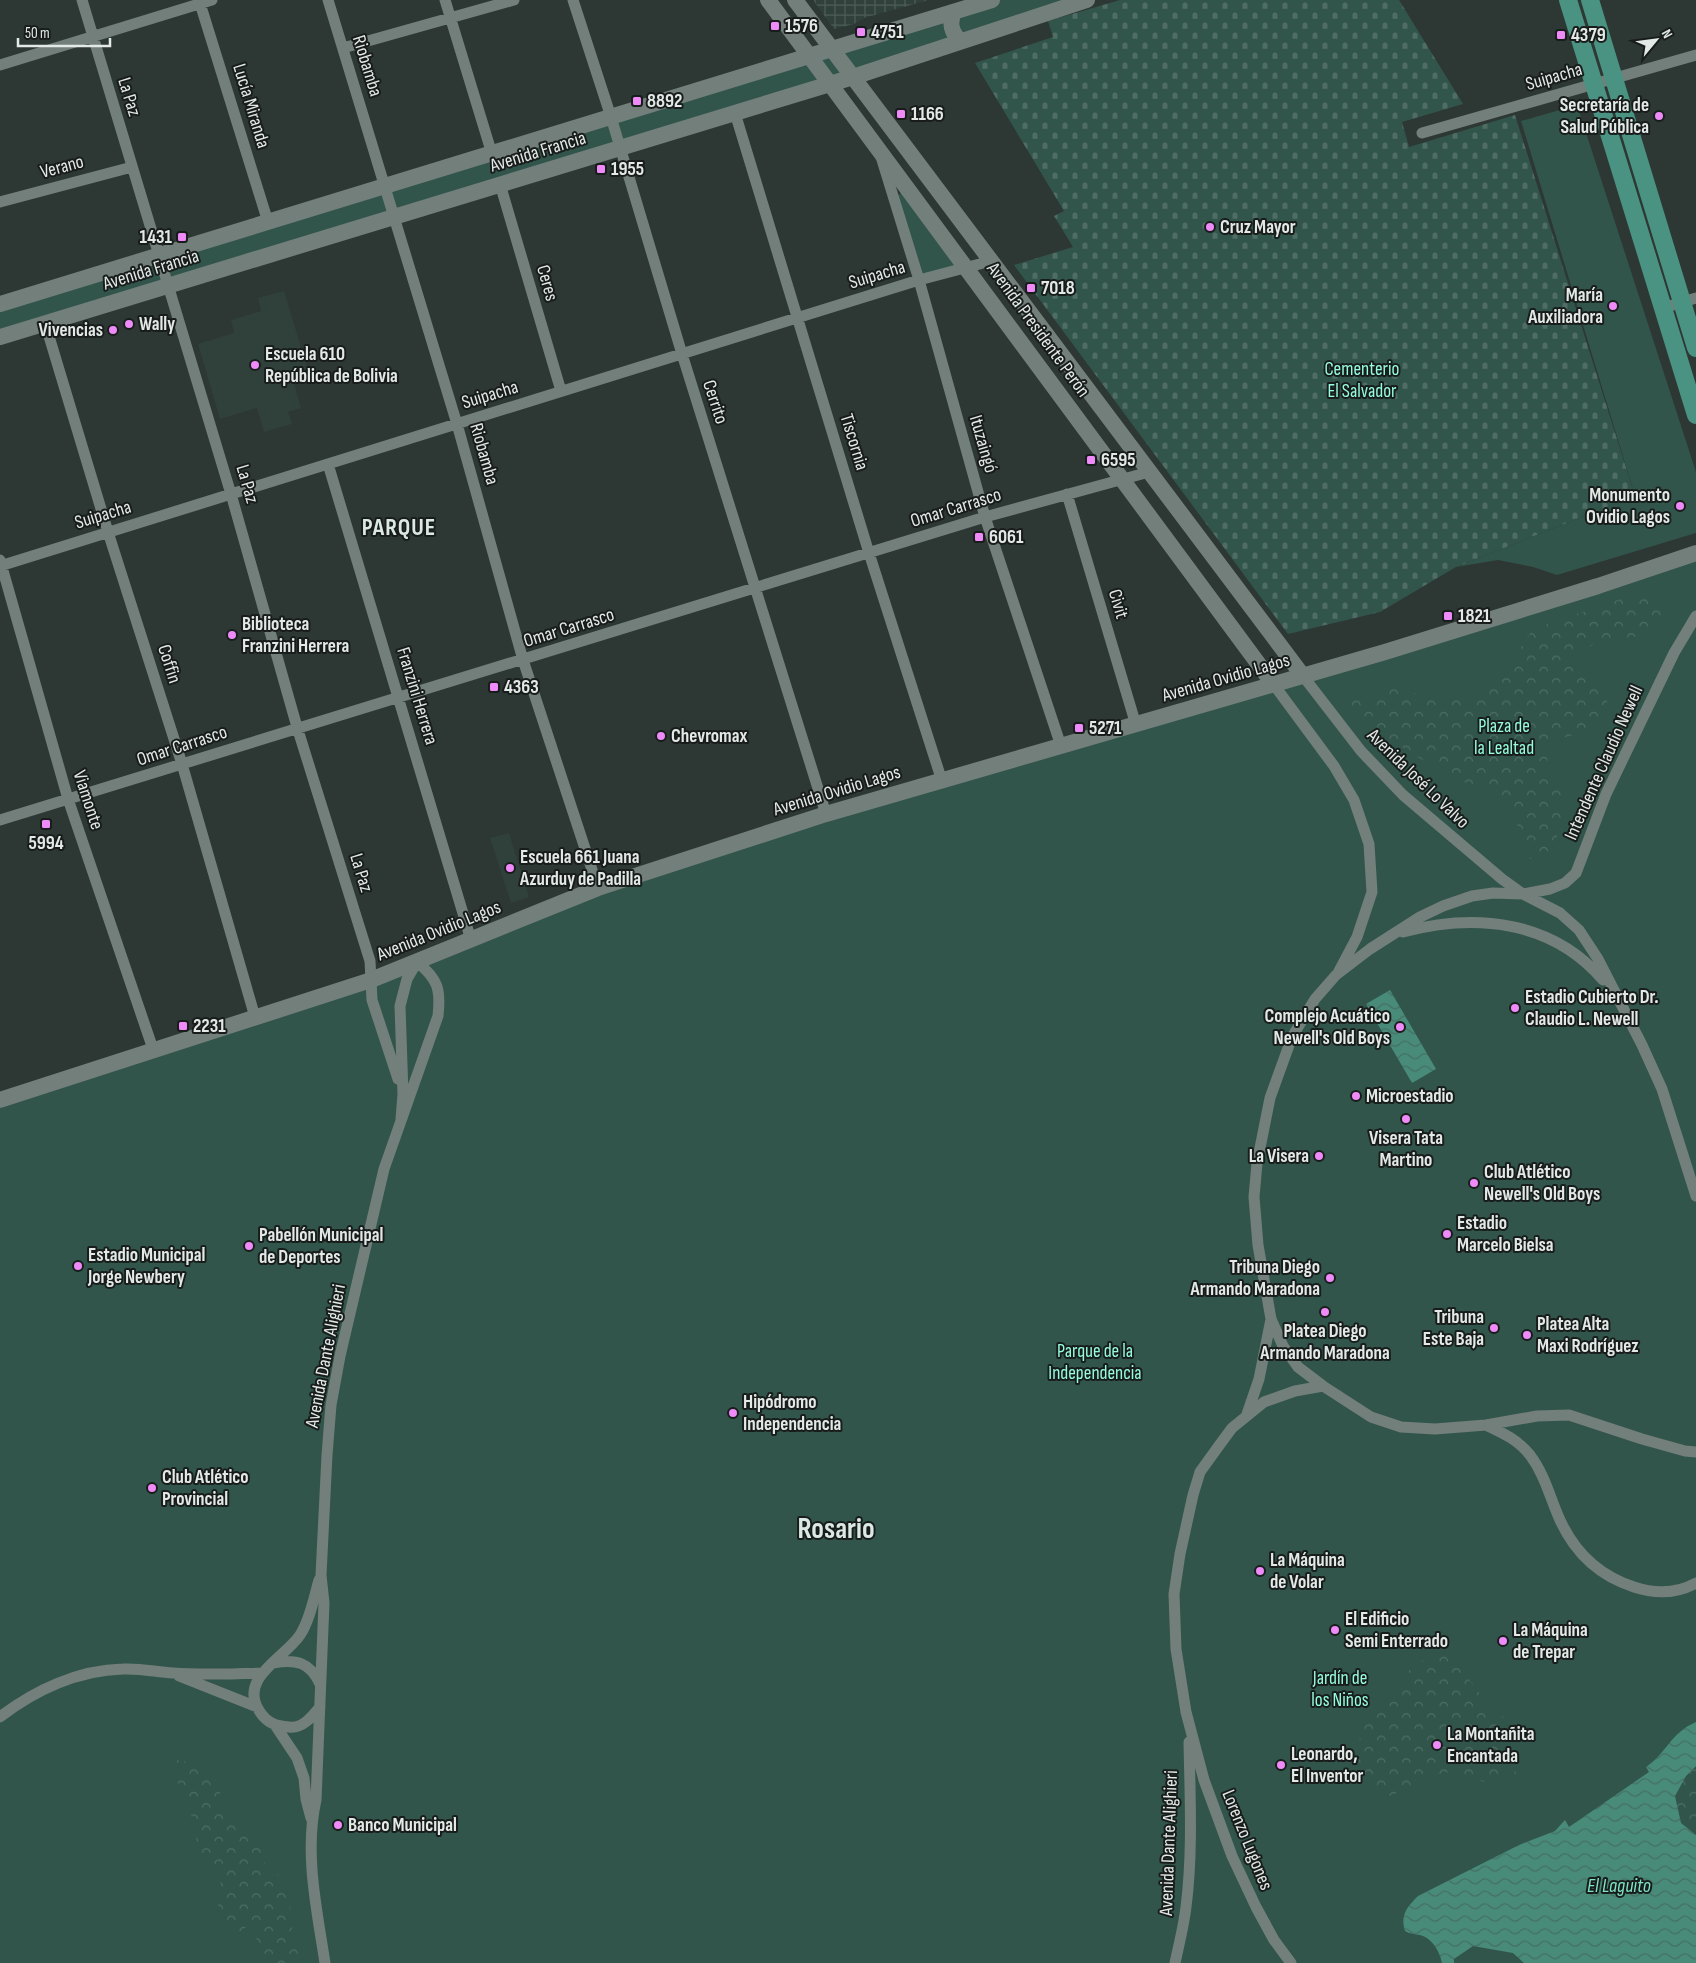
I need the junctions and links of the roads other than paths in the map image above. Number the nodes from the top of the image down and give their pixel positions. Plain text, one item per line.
1 (82, 0) edge
2 (212, 0) edge
3 (328, 0) edge
4 (445, 0) edge
5 (514, 0) edge
6 (574, 0) edge
7 (768, 0) edge
8 (795, 0) edge
9 (992, 0) edge
10 (1087, 0) edge
11 (1568, 0) edge
12 (1590, 0) edge
13 (200, 2) edge
14 (956, 11) junction
15 (450, 18) junction
16 (93, 36) junction
17 (963, 40) junction
18 (343, 48) junction
19 (832, 50) junction
20 (1696, 55) edge
21 (810, 56) junction
22 (0, 65) edge
23 (853, 77) junction
24 (1614, 79) junction
25 (831, 84) junction
26 (1594, 84) junction
27 (735, 113) junction
28 (611, 117) junction
29 (1422, 133) dead end
30 (620, 148) junction
31 (878, 148) junction
32 (492, 154) junction
33 (132, 167) junction
34 (500, 184) junction
35 (385, 186) junction
36 (0, 202) edge
37 (394, 216) junction
38 (268, 222) junction
39 (159, 256) junction
40 (991, 261) junction
41 (967, 268) junction
42 (919, 280) junction
43 (168, 285) junction
44 (1689, 300) edge
45 (0, 304) edge
46 (1663, 308) junction
47 (799, 318) junction
48 (45, 323) junction
49 (0, 336) edge
50 (1696, 348) edge
51 (682, 354) junction
52 (561, 392) junction
53 (1696, 415) edge
54 (457, 424) junction
55 (328, 464) junction
56 (1149, 472) junction
57 (1123, 479) junction
58 (231, 494) junction
59 (1067, 494) junction
60 (985, 517) junction
61 (108, 532) junction
62 (869, 553) junction
63 (1696, 553) edge
64 (1, 563) edge
65 (756, 589) junction
66 (1696, 616) edge
67 (523, 660) junction
68 (1303, 676) junction
69 (1274, 685) junction
70 (399, 698) junction
71 (1136, 725) junction
72 (297, 727) junction
73 (1061, 746) junction
74 (182, 764) junction
75 (942, 781) junction
76 (68, 799) junction
77 (826, 814) junction
78 (0, 820) edge
79 (598, 888) junction
80 (1523, 894) junction
81 (1393, 935) junction
82 (472, 940) junction
83 (417, 962) junction
84 (1336, 975) junction
85 (371, 980) junction
86 (1619, 998) junction
87 (255, 1017) junction
88 (153, 1049) junction
89 (403, 1094) junction
90 (0, 1100) edge
91 (401, 1119) junction
92 (1696, 1196) edge
93 (1271, 1319) junction
94 (1323, 1386) junction
95 (1247, 1414) junction
96 (1486, 1425) junction
97 (1696, 1452) edge
98 (321, 1575) junction
99 (1692, 1585) edge
100 (273, 1663) junction
101 (173, 1673) junction
102 (261, 1673) junction
103 (321, 1685) junction
104 (257, 1707) junction
105 (320, 1707) junction
106 (0, 1717) edge
107 (1188, 1723) junction
108 (275, 1725) junction
109 (312, 1820) junction
110 (325, 1963) edge
111 (1175, 1963) edge
112 (1291, 1963) edge

1 - 16 street, La Paz
2 - 13 street
3 - 18 street, Riobamba
4 - 15 street
5 - 15 street
6 - 28 street, Cerrito
7 - 21 main road, Avenida Presidente Perón
8 - 19 main road, Avenida Presidente Perón
9 - 14 main road, Avenida Francia
10 - 17 main road, Avenida Francia
11 - 26 main road
12 - 24 main road
13 - 16 street
13 - 38 street, Lucía Miranda
14 - 17 main road
14 - 19 main road, Avenida Francia
15 - 18 street
15 - 32 street
16 - 22 street
16 - 33 street, La Paz
17 - 23 main road, Avenida Francia
18 - 35 street, Riobamba
19 - 21 main road, Avenida Francia
19 - 23 main road, Avenida Presidente Perón
20 - 24 street, Suipacha
21 - 25 main road, Avenida Presidente Perón
21 - 28 main road, Avenida Francia
23 - 25 main road, Avenida Francia
23 - 40 main road, Avenida Presidente Perón
24 - 26 street, Suipacha
24 - 44 main road
25 - 27 main road, Avenida Francia
25 - 31 main road, Avenida Presidente Perón
26 - 29 street, Suipacha
26 - 46 main road
27 - 30 main road, Avenida Francia
27 - 47 street, Tiscornia
28 - 30 street, Cerrito
28 - 32 main road, Avenida Francia
30 - 34 main road, Avenida Francia
30 - 51 street, Cerrito
31 - 41 main road, Avenida Presidente Perón
31 - 42 street, Ituzaingó
32 - 35 main road, Avenida Francia
33 - 36 street, Verano
33 - 39 street, La Paz
34 - 37 main road, Avenida Francia
34 - 52 street, Ceres
35 - 37 street, Riobamba
35 - 38 main road, Avenida Francia
37 - 43 main road, Avenida Francia
37 - 54 street, Riobamba
38 - 39 main road, Avenida Francia
39 - 43 street, La Paz
39 - 45 main road, Avenida Francia
40 - 41 street, Suipacha
40 - 56 main road, Avenida Presidente Perón
41 - 42 street, Suipacha
41 - 57 main road, Avenida Presidente Perón
42 - 47 street, Suipacha
42 - 60 street, Ituzaingó
43 - 48 main road, Avenida Francia
43 - 58 street, La Paz
44 - 46 street
44 - 50 main road
46 - 53 main road
47 - 51 street, Suipacha
47 - 62 street, Tiscornia
48 - 49 main road, Avenida Francia
48 - 61 street, Coffin
51 - 52 street, Suipacha
51 - 65 street, Cerrito
52 - 54 street, Suipacha
54 - 55 street, Suipacha
54 - 67 street, Riobamba
55 - 58 street, Suipacha
55 - 70 street, Franzini Herrera
56 - 57 street, Omar Carrasco
56 - 68 main road, Avenida Presidente Perón
57 - 59 street, Omar Carrasco
57 - 69 main road, Avenida Presidente Perón
58 - 61 street, Suipacha
58 - 72 street, La Paz
59 - 60 street, Omar Carrasco
59 - 71 street, Civit
60 - 62 street, Omar Carrasco
60 - 73 street, Ituzaingó
61 - 64 street, Suipacha
61 - 74 street, Coffin
62 - 65 street, Omar Carrasco
62 - 75 street, Tiscornia
63 - 68 main road, Avenida Ovidio Lagos
64 - 76 street, Viamonte
65 - 67 street, Omar Carrasco
65 - 77 street, Cerrito
66 - 80 street, Intendente Claudio Newell
67 - 70 street, Omar Carrasco
67 - 79 street, Riobamba
68 - 69 main road, Avenida Ovidio Lagos
68 - 80 street, Avenida José Lo Valvo
69 - 71 main road, Avenida Ovidio Lagos
69 - 84 street
70 - 72 street, Omar Carrasco
70 - 82 street, Franzini Herrera
71 - 73 main road, Avenida Ovidio Lagos
72 - 74 street, Omar Carrasco
72 - 85 street, La Paz
73 - 75 main road, Avenida Ovidio Lagos
74 - 76 street, Omar Carrasco
74 - 87 street, Coffin
75 - 77 main road, Avenida Ovidio Lagos
76 - 78 street, Omar Carrasco
76 - 88 street, Viamonte
77 - 79 main road, Avenida Ovidio Lagos
79 - 82 main road, Avenida Ovidio Lagos
80 - 81 street
80 - 86 street
81 - 84 street
81 - 86 street
82 - 83 main road, Avenida Ovidio Lagos
83 - 85 main road, Avenida Ovidio Lagos
83 - 89 street, Avenida Dante Alighieri
83 - 91 street, Avenida Dante Alighieri
84 - 93 street
85 - 87 main road, Avenida Ovidio Lagos
85 - 89 street, Avenida Dante Alighieri
86 - 92 street
87 - 88 main road, Avenida Ovidio Lagos
88 - 90 main road, Avenida Ovidio Lagos
89 - 91 street, Avenida Dante Alighieri
91 - 98 street, Avenida Dante Alighieri
93 - 94 street
93 - 95 street
94 - 95 street
94 - 96 street
95 - 107 street
96 - 97 street
96 - 99 street
98 - 100 street, Avenida Dante Alighieri
98 - 103 street, Avenida Dante Alighieri
100 - 102 street
100 - 103 street
101 - 102 street
101 - 104 street
101 - 106 street
102 - 104 street
103 - 105 street
104 - 108 street
105 - 108 street
105 - 109 street
107 - 111 street, Avenida Dante Alighieri
107 - 112 street, Lorenzo Lugones
108 - 109 street
109 - 110 street

